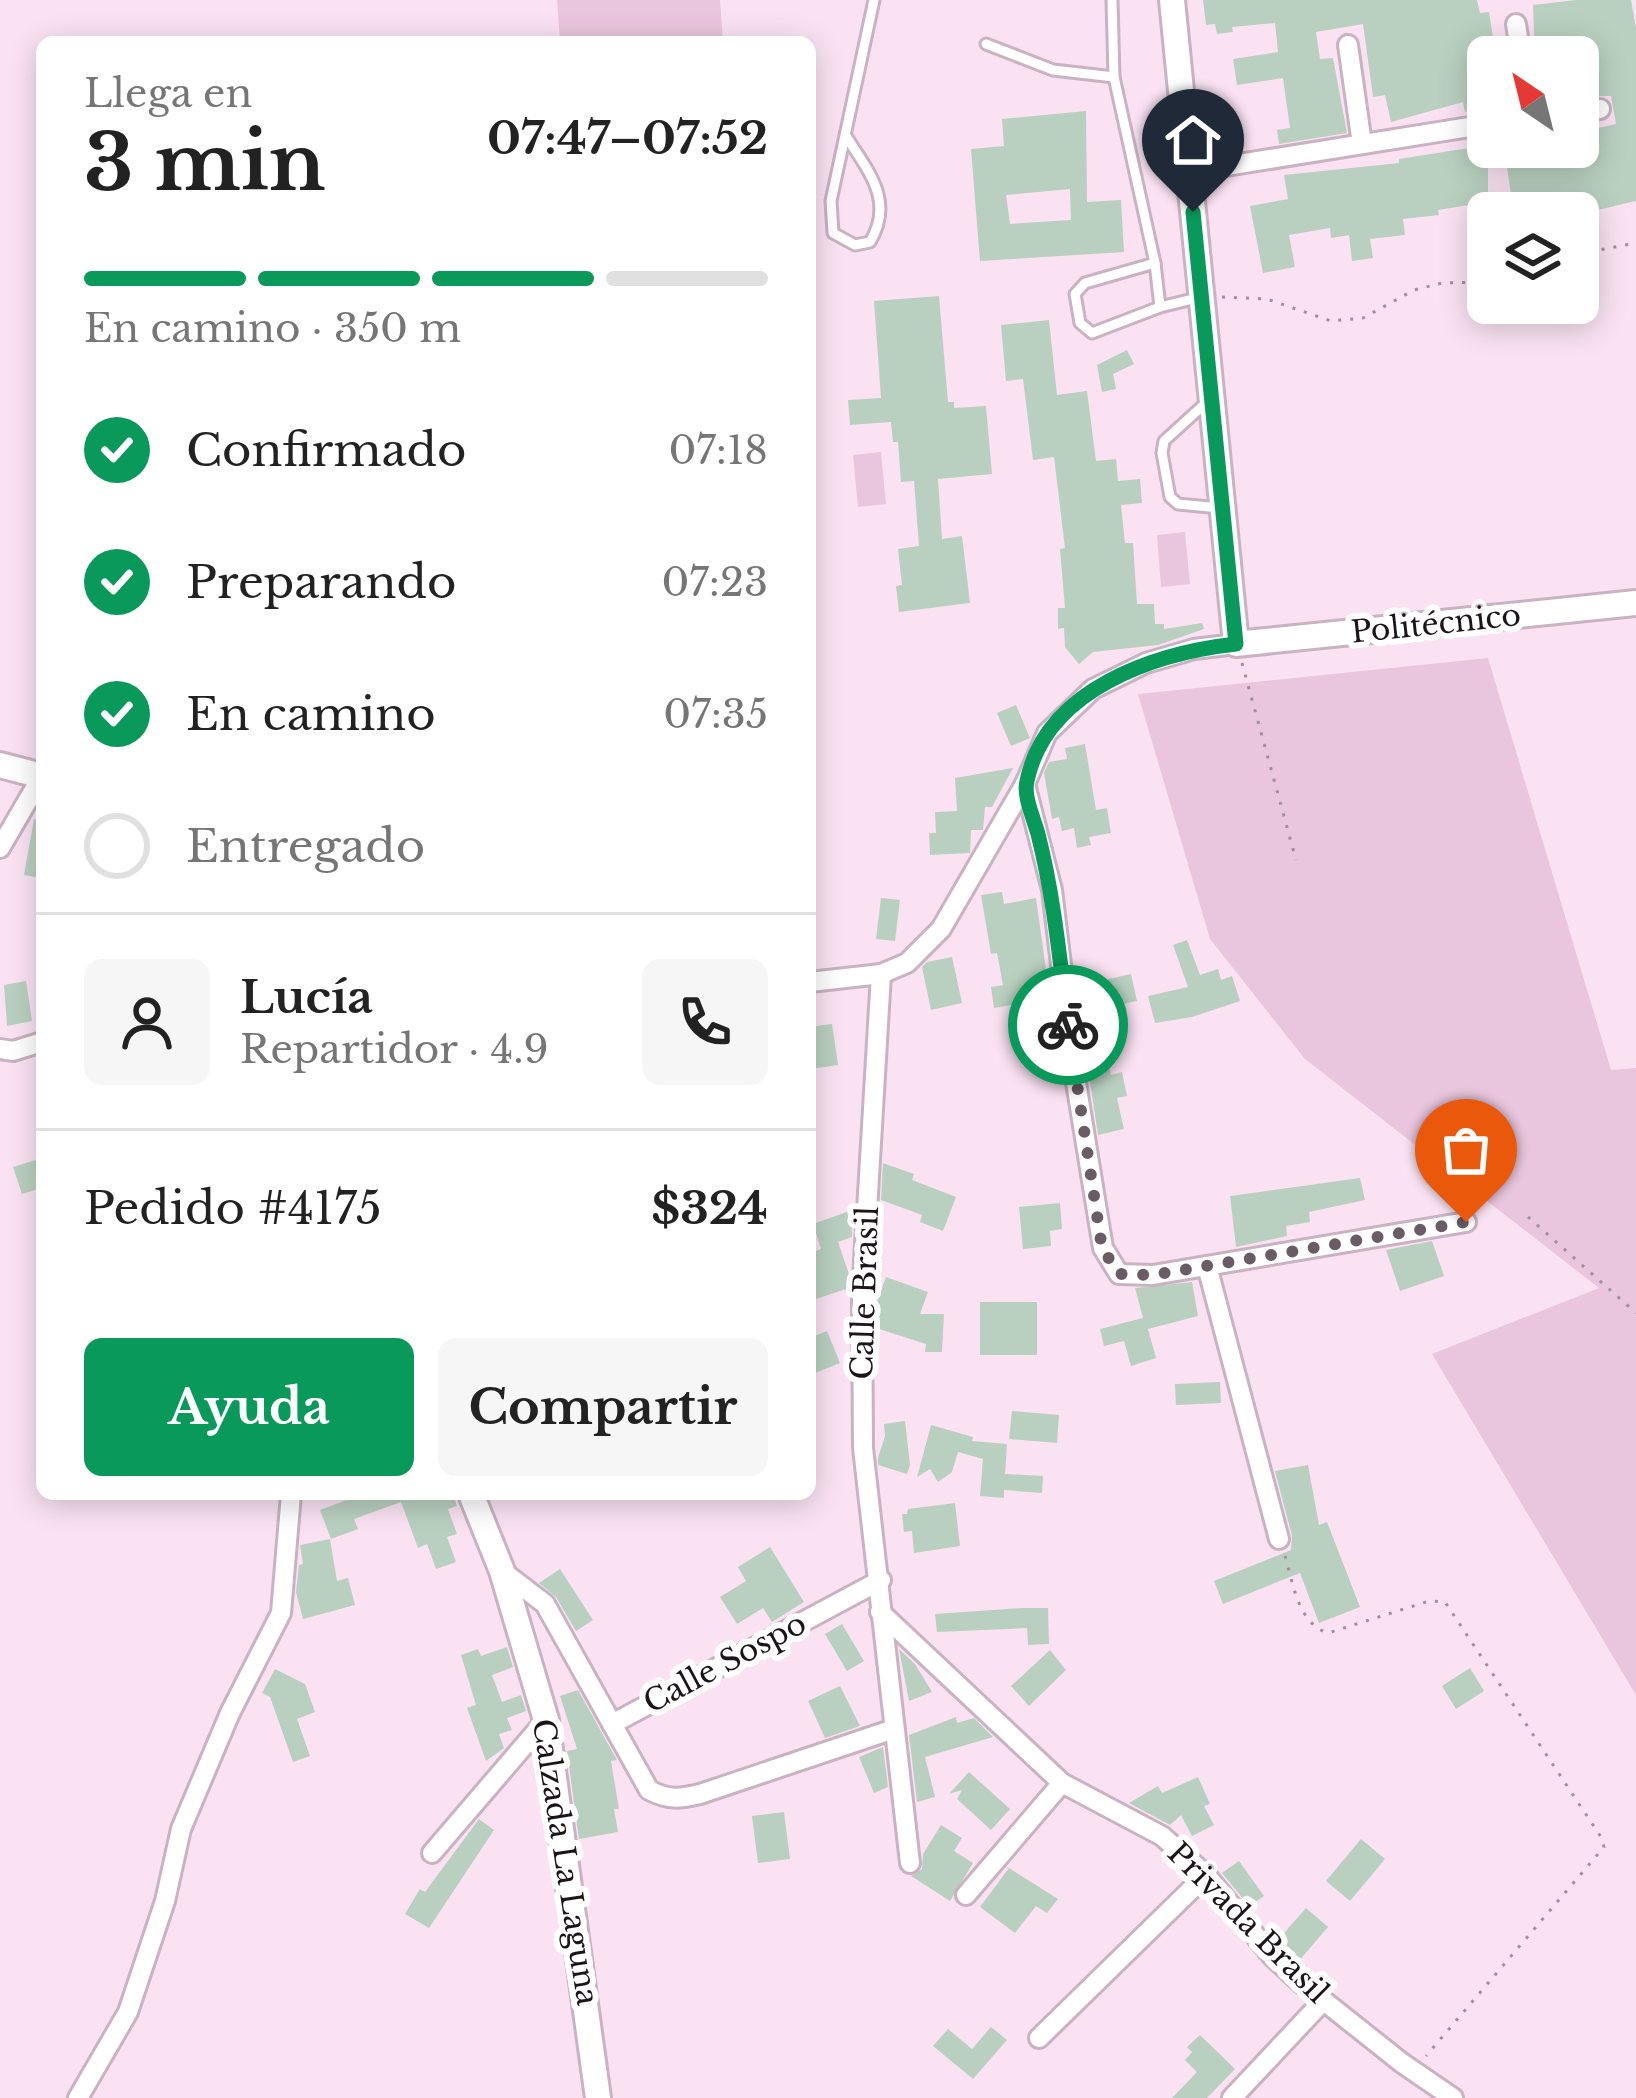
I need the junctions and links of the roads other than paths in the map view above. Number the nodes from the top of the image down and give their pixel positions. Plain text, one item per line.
1 (874, 0) edge
2 (1112, 0) edge
3 (1172, 0) edge
4 (1516, 24) dead end
5 (1517, 36) edge
6 (986, 44) dead end
7 (1348, 45) dead end
8 (1114, 77) junction
9 (1467, 127) edge
10 (846, 136) junction
11 (1362, 144) junction
12 (1189, 172) junction
13 (1155, 263) junction
14 (1202, 297) junction
15 (1160, 307) junction
16 (1212, 398) junction
17 (1223, 508) junction
18 (1636, 603) edge
19 (1236, 644) junction
20 (0, 765) edge
21 (36, 774) edge
22 (1025, 784) junction
23 (36, 786) edge
24 (0, 848) edge
25 (881, 974) junction
26 (816, 981) edge
27 (36, 1044) edge
28 (0, 1049) edge
29 (1466, 1222) dead end
30 (1207, 1266) junction
31 (290, 1500) edge
32 (472, 1500) edge
33 (1279, 1539) road end
34 (502, 1571) junction
35 (880, 1580) junction
36 (880, 1612) junction
37 (546, 1720) junction
38 (613, 1724) junction
39 (894, 1729) junction
40 (1062, 1783) junction
41 (432, 1853) dead end
42 (910, 1863) dead end
43 (1207, 1875) junction
44 (966, 1895) dead end
45 (1323, 2001) junction
46 (1039, 2038) dead end
47 (78, 2098) edge
48 (598, 2098) edge
49 (1232, 2098) edge
50 (1454, 2098) edge

1 - 10 lane
2 - 8 lane
3 - 12 street
4 - 5 street
6 - 8 lane
7 - 11 street
8 - 13 lane
9 - 11 street
10 - 10 lane
11 - 12 street
12 - 14 street
13 - 15 lane
13 - 15 lane
14 - 15 lane
14 - 16 street
16 - 17 street
16 - 17 lane
17 - 19 street
18 - 19 street, Politécnico
19 - 22 street
20 - 21 street
22 - 25 street
22 - 30 street
23 - 24 street
25 - 26 street
25 - 35 street, Calle Brasil
27 - 28 street
29 - 30 street
30 - 33 street
31 - 47 street
32 - 34 street, Calzada La Laguna
34 - 37 street, Calzada La Laguna
34 - 38 street, Calle Sospo
35 - 36 street, Calle Brasil
35 - 38 street, Calle Sospo
36 - 39 street, Calle Brasil
36 - 40 street, Privada Brasil
37 - 41 street
37 - 48 street, Calzada La Laguna
38 - 39 street
39 - 42 street, Calle Brasil
40 - 43 street, Privada Brasil
40 - 44 street
43 - 45 street, Privada Brasil
43 - 46 street
45 - 49 street
45 - 50 street, Privada Brasil

